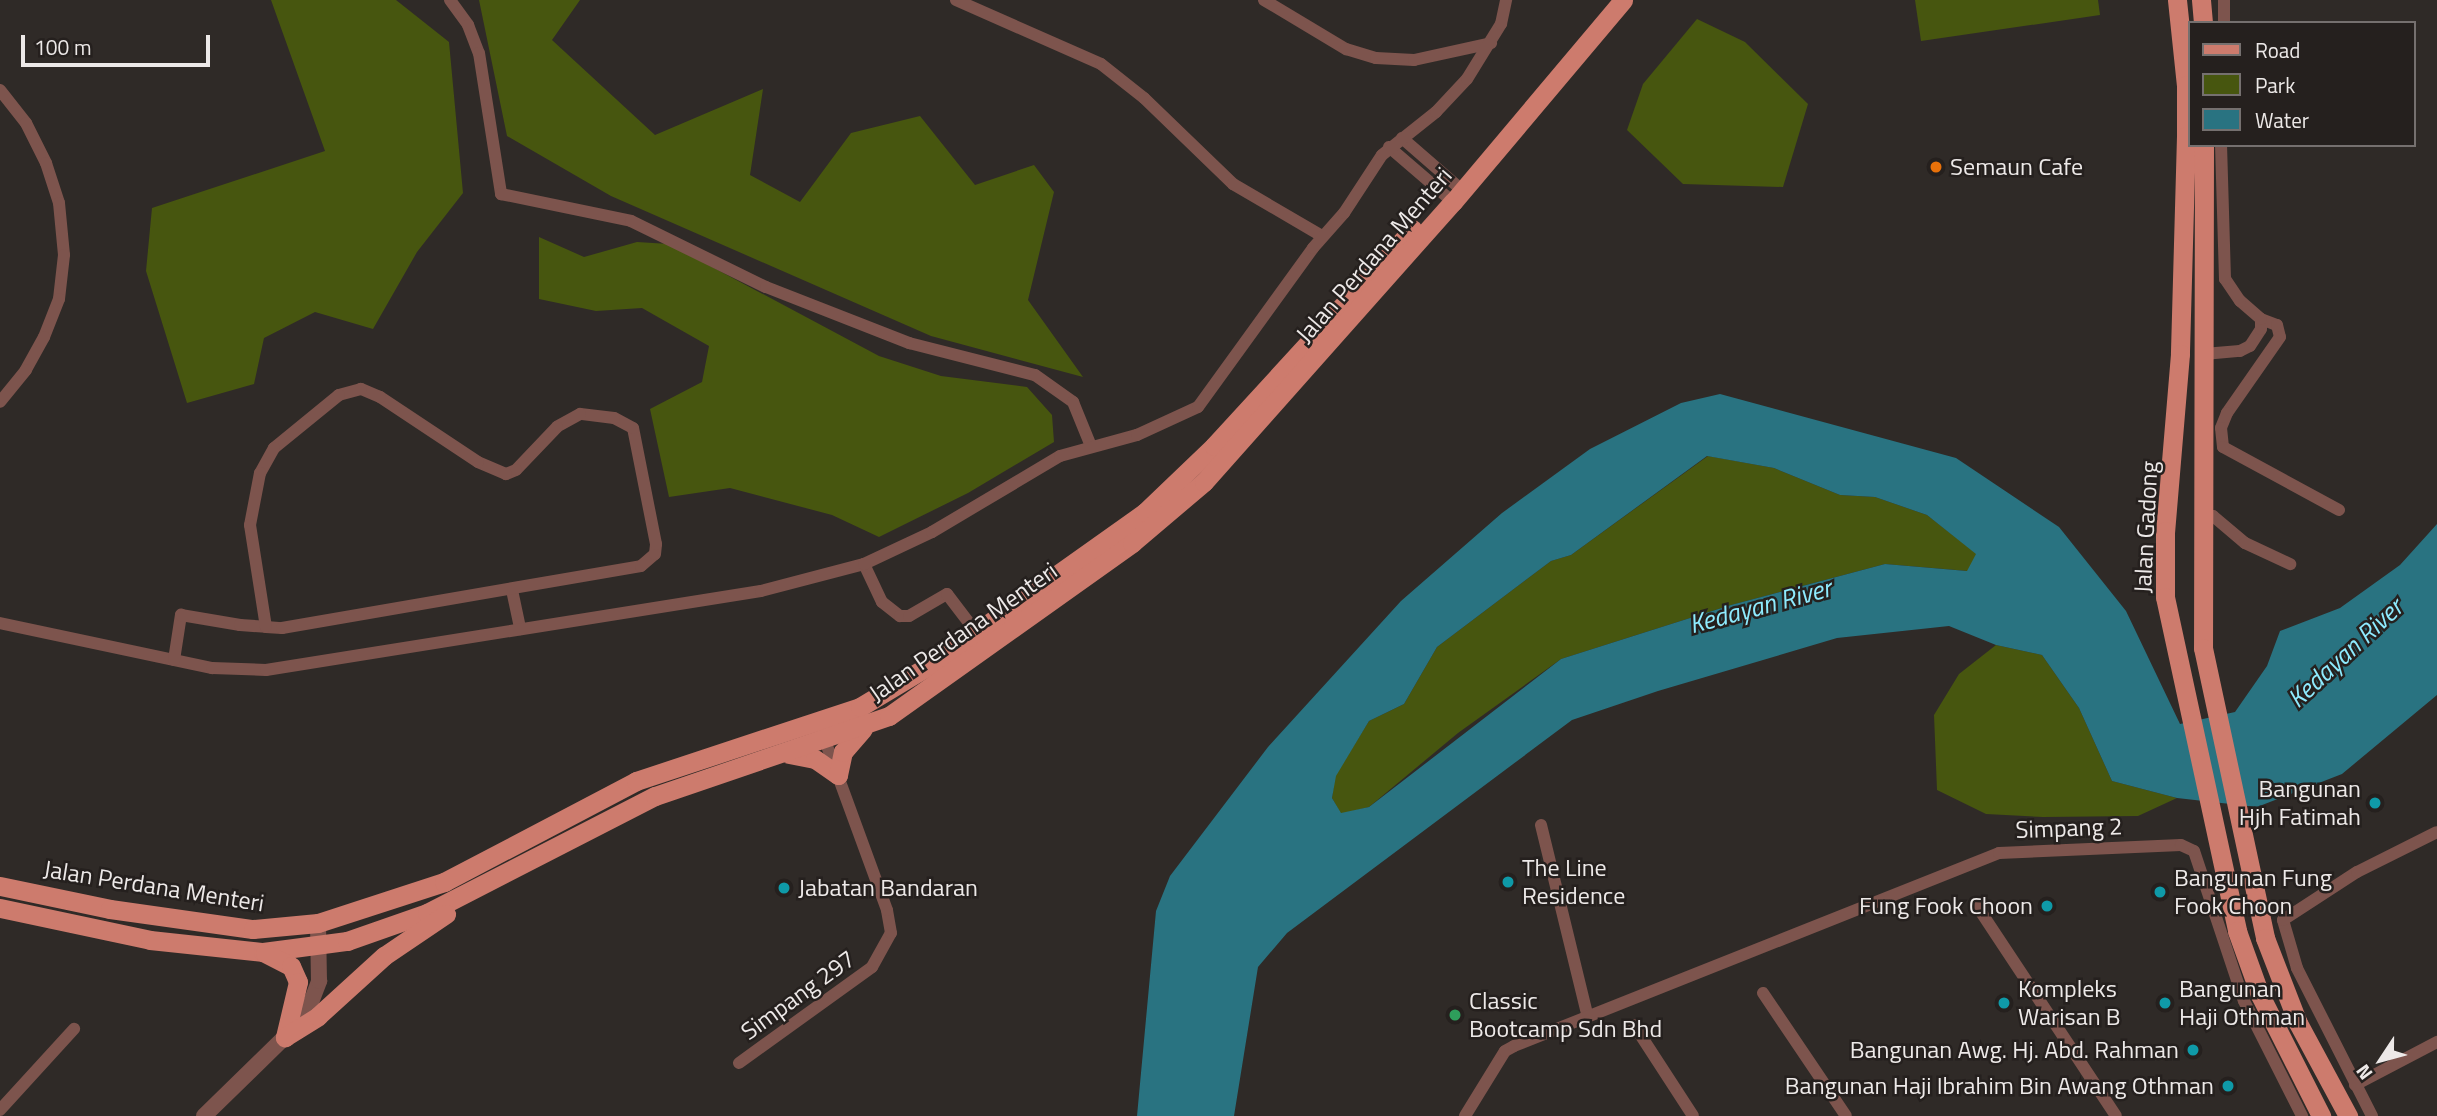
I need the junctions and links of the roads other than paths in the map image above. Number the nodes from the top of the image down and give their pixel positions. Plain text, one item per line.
1 (450, 0) edge
2 (956, 0) edge
3 (1264, 0) edge
4 (1506, 0) edge
5 (1606, 0) edge
6 (1623, 0) edge
7 (2177, 0) edge
8 (2201, 0) edge
9 (2224, 0) edge
10 (2203, 21) edge
11 (2224, 21) edge
12 (1491, 43) junction
13 (0, 92) edge
14 (1402, 138) junction
15 (1389, 147) junction
16 (2204, 147) edge
17 (2221, 147) edge
18 (1454, 193) junction
19 (1322, 236) junction
20 (2261, 319) junction
21 (2204, 354) junction
22 (2180, 355) junction
23 (0, 402) edge
24 (1091, 446) junction
25 (2339, 510) dead end
26 (2202, 514) junction
27 (864, 564) junction
28 (2290, 564) dead end
29 (512, 590) junction
30 (0, 623) edge
31 (266, 627) junction
32 (520, 629) junction
33 (976, 632) junction
34 (174, 660) junction
35 (818, 721) junction
36 (864, 728) junction
37 (825, 741) junction
38 (785, 754) junction
39 (838, 775) junction
40 (1541, 825) dead end
41 (2437, 832) edge
42 (498, 876) junction
43 (0, 886) edge
44 (1975, 902) dead end
45 (0, 908) edge
46 (318, 923) junction
47 (321, 946) junction
48 (263, 952) junction
49 (1763, 993) dead end
50 (1587, 1014) junction
51 (1634, 1025) dead end
52 (74, 1029) dead end
53 (285, 1037) junction
54 (2437, 1042) edge
55 (739, 1063) dead end
56 (2356, 1085) junction
57 (0, 1110) edge
58 (204, 1116) edge
59 (1465, 1116) edge
60 (1692, 1116) edge
61 (1846, 1116) edge
62 (2116, 1116) edge
63 (2302, 1116) edge
64 (2321, 1116) edge
65 (2348, 1116) edge
66 (2372, 1116) edge

1 - 24 street
2 - 19 street
3 - 12 street
4 - 12 street
5 - 18 main road, Jalan Perdana Menteri
6 - 18 main road, Jalan Perdana Menteri
7 - 22 main road, Jalan Gadong
8 - 10 main road
9 - 11 street
12 - 14 street
13 - 23 street
14 - 15 street
14 - 18 street
15 - 18 street
15 - 19 street
16 - 21 main road
17 - 20 street
18 - 33 main road, Jalan Perdana Menteri
18 - 36 main road, Jalan Perdana Menteri
19 - 24 street
20 - 21 street
20 - 25 street
21 - 22 main road
21 - 26 main road
22 - 64 main road, Jalan Gadong
24 - 27 street
26 - 28 street
26 - 65 main road
27 - 32 street
27 - 33 street
29 - 31 street
29 - 31 street
29 - 32 street
30 - 34 street
31 - 34 street
32 - 34 street
33 - 35 main road, Jalan Perdana Menteri
35 - 37 street, Simpang 297
35 - 46 main road, Jalan Perdana Menteri
36 - 37 main road, Jalan Perdana Menteri
36 - 39 main road
37 - 38 main road, Jalan Perdana Menteri
37 - 39 street, Simpang 297
38 - 39 main road
38 - 42 main road, Jalan Perdana Menteri
39 - 55 street, Simpang 297
40 - 50 street
41 - 56 street
42 - 47 main road, Jalan Perdana Menteri
42 - 53 main road
43 - 46 main road, Jalan Perdana Menteri
44 - 62 street
45 - 48 main road, Jalan Perdana Menteri
46 - 47 street
47 - 48 main road, Jalan Perdana Menteri
47 - 53 street
48 - 53 main road
49 - 61 street
50 - 59 street, Simpang 2
50 - 63 street, Simpang 2
51 - 60 street
52 - 57 street
53 - 58 street
54 - 56 street
56 - 66 street

